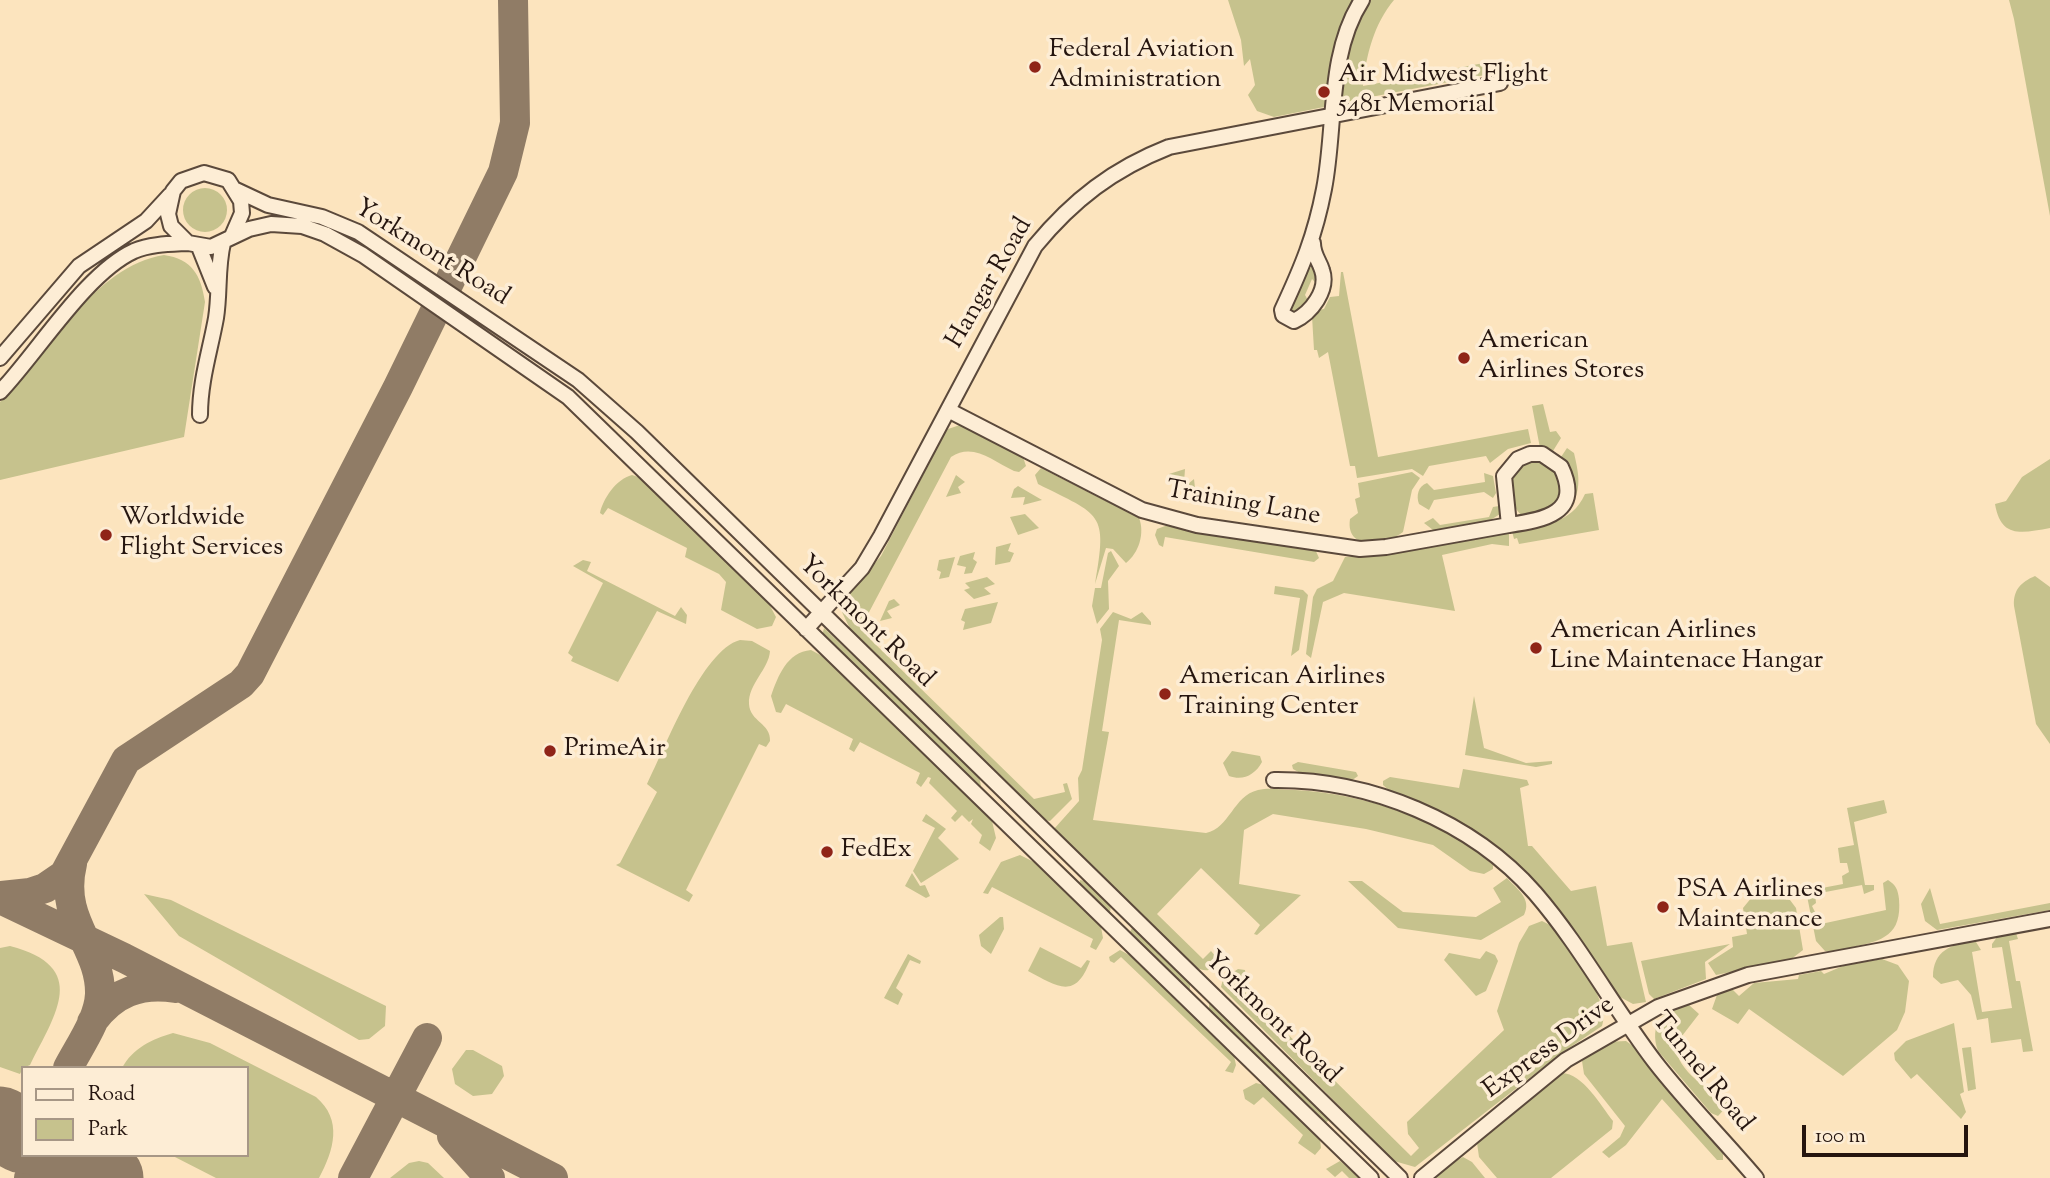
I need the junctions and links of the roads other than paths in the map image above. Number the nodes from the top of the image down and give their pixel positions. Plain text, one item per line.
1 (1362, 0) edge
2 (1500, 83) dead end
3 (1332, 114) junction
4 (236, 190) junction
5 (173, 191) junction
6 (227, 239) junction
7 (1313, 243) junction
8 (193, 245) junction
9 (216, 288) junction
10 (0, 358) edge
11 (0, 392) edge
12 (948, 410) junction
13 (200, 415) dead end
14 (1509, 525) junction
15 (820, 614) junction
16 (806, 629) junction
17 (1274, 780) dead end
18 (1045, 833) junction
19 (1030, 848) junction
20 (1129, 915) junction
21 (2050, 919) edge
22 (1116, 932) junction
23 (1204, 988) junction
24 (1190, 1003) junction
25 (1628, 1022) junction
26 (1352, 1131) junction
27 (1337, 1145) junction
28 (1371, 1178) edge
29 (1400, 1178) edge
30 (1422, 1178) edge
31 (1756, 1178) edge

1 - 3 street
2 - 3 street, Hangar Road
3 - 7 street
3 - 12 street, Hangar Road
4 - 5 street, Yorkmont Road
4 - 6 street
4 - 15 street, Yorkmont Road
5 - 8 street
5 - 10 street, Yorkmont Road
6 - 8 street, Yorkmont Road
6 - 9 street
6 - 16 street, Yorkmont Road
7 - 7 street
8 - 9 street
8 - 11 street, Yorkmont Road
9 - 13 street
12 - 14 street, Training Lane
12 - 15 street, Hangar Road
14 - 14 street, Training Lane
15 - 16 street, Hangar Road
15 - 18 street, Yorkmont Road
16 - 19 street, Yorkmont Road
17 - 25 street, Tunnel Road
18 - 19 street
18 - 20 street, Yorkmont Road
19 - 22 street, Yorkmont Road
20 - 22 street
20 - 23 street, Yorkmont Road
21 - 25 street, Express Drive
22 - 24 street, Yorkmont Road
23 - 24 street
23 - 26 street, Yorkmont Road
24 - 27 street, Yorkmont Road
25 - 30 street, Express Drive
25 - 31 street, Tunnel Road
26 - 27 street
26 - 29 street, Yorkmont Road
27 - 28 street, Yorkmont Road

